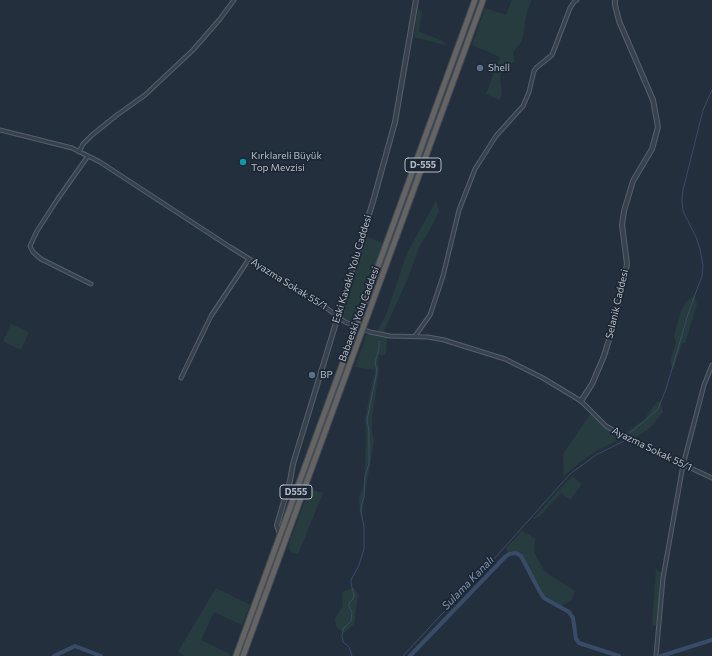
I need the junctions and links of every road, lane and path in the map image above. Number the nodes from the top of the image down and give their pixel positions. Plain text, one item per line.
1 (234, 0) edge
2 (416, 0) edge
3 (475, 0) edge
4 (483, 0) edge
5 (577, 0) edge
6 (615, 0) edge
7 (0, 130) edge
8 (80, 152) junction
9 (88, 156) junction
10 (249, 259) junction
11 (91, 284) dead end
12 (338, 315) junction
13 (356, 327) junction
14 (363, 330) junction
15 (416, 336) junction
16 (712, 365) edge
17 (181, 378) dead end
18 (581, 401) junction
19 (683, 465) junction
20 (712, 478) edge
21 (280, 534) junction
22 (236, 656) edge
23 (243, 656) edge
24 (656, 656) edge

1 - 8 street
2 - 12 street, Eski Kavaklı Yolu Caddesi
3 - 13 highway, Babaeski Yolu Caddesi / D-555
4 - 14 highway, Babaeski Yolu Caddesi / D-555
5 - 15 street
6 - 18 street, Selanik Caddesi
7 - 8 street, Ayazma Sokak 55/1
8 - 9 street, Ayazma Sokak 55/1
9 - 10 street, Ayazma Sokak 55/1
9 - 11 street
10 - 12 street, Ayazma Sokak 55/1
10 - 17 street
12 - 13 street, Ayazma Sokak 55/1
12 - 21 street, Eski Kavaklı Yolu Caddesi
13 - 14 street, Ayazma Sokak 55/1
13 - 21 highway, Babaeski Yolu Caddesi / D555
14 - 15 street, Ayazma Sokak 55/1
14 - 23 highway, Babaeski Yolu Caddesi / D555
15 - 18 street, Ayazma Sokak 55/1
16 - 19 street
18 - 19 street, Ayazma Sokak 55/1
19 - 20 street, Ayazma Sokak 55/1
19 - 24 street
21 - 22 highway, Babaeski Yolu Caddesi / D555

